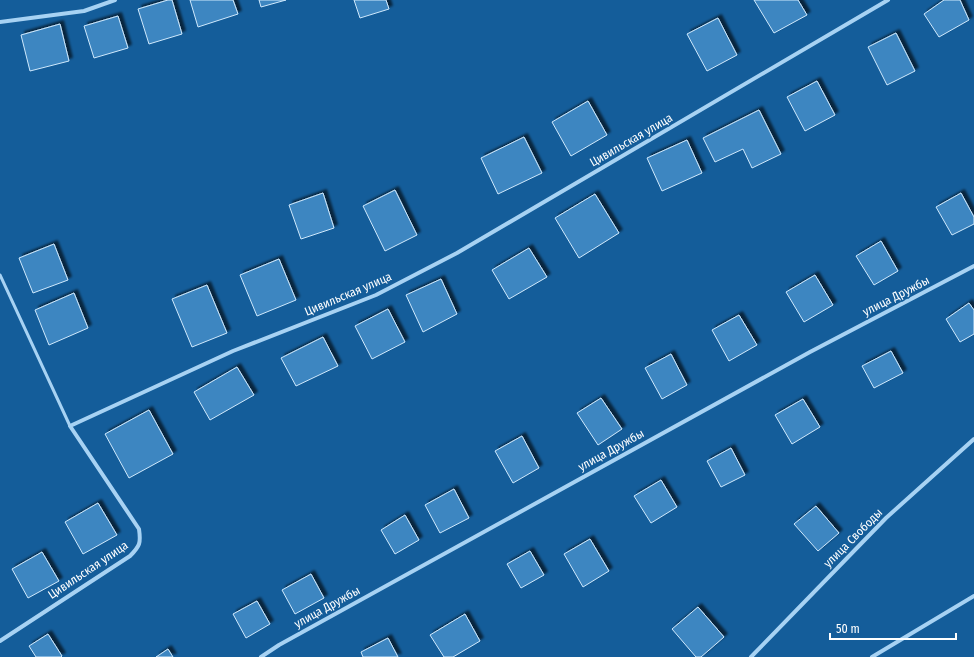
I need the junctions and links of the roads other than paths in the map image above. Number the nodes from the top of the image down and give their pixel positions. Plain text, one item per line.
1 (115, 0) edge
2 (888, 0) edge
3 (0, 22) edge
4 (974, 266) edge
5 (0, 275) edge
6 (70, 426) junction
7 (974, 439) edge
8 (974, 596) edge
9 (0, 641) edge
10 (261, 657) edge
11 (751, 657) edge
12 (872, 657) edge

1 - 3 street
2 - 6 street, Цивильская улица
4 - 10 street, улица Дружбы
5 - 6 lane
6 - 9 street, Цивильская улица
7 - 11 street, улица Свободы
8 - 12 street

